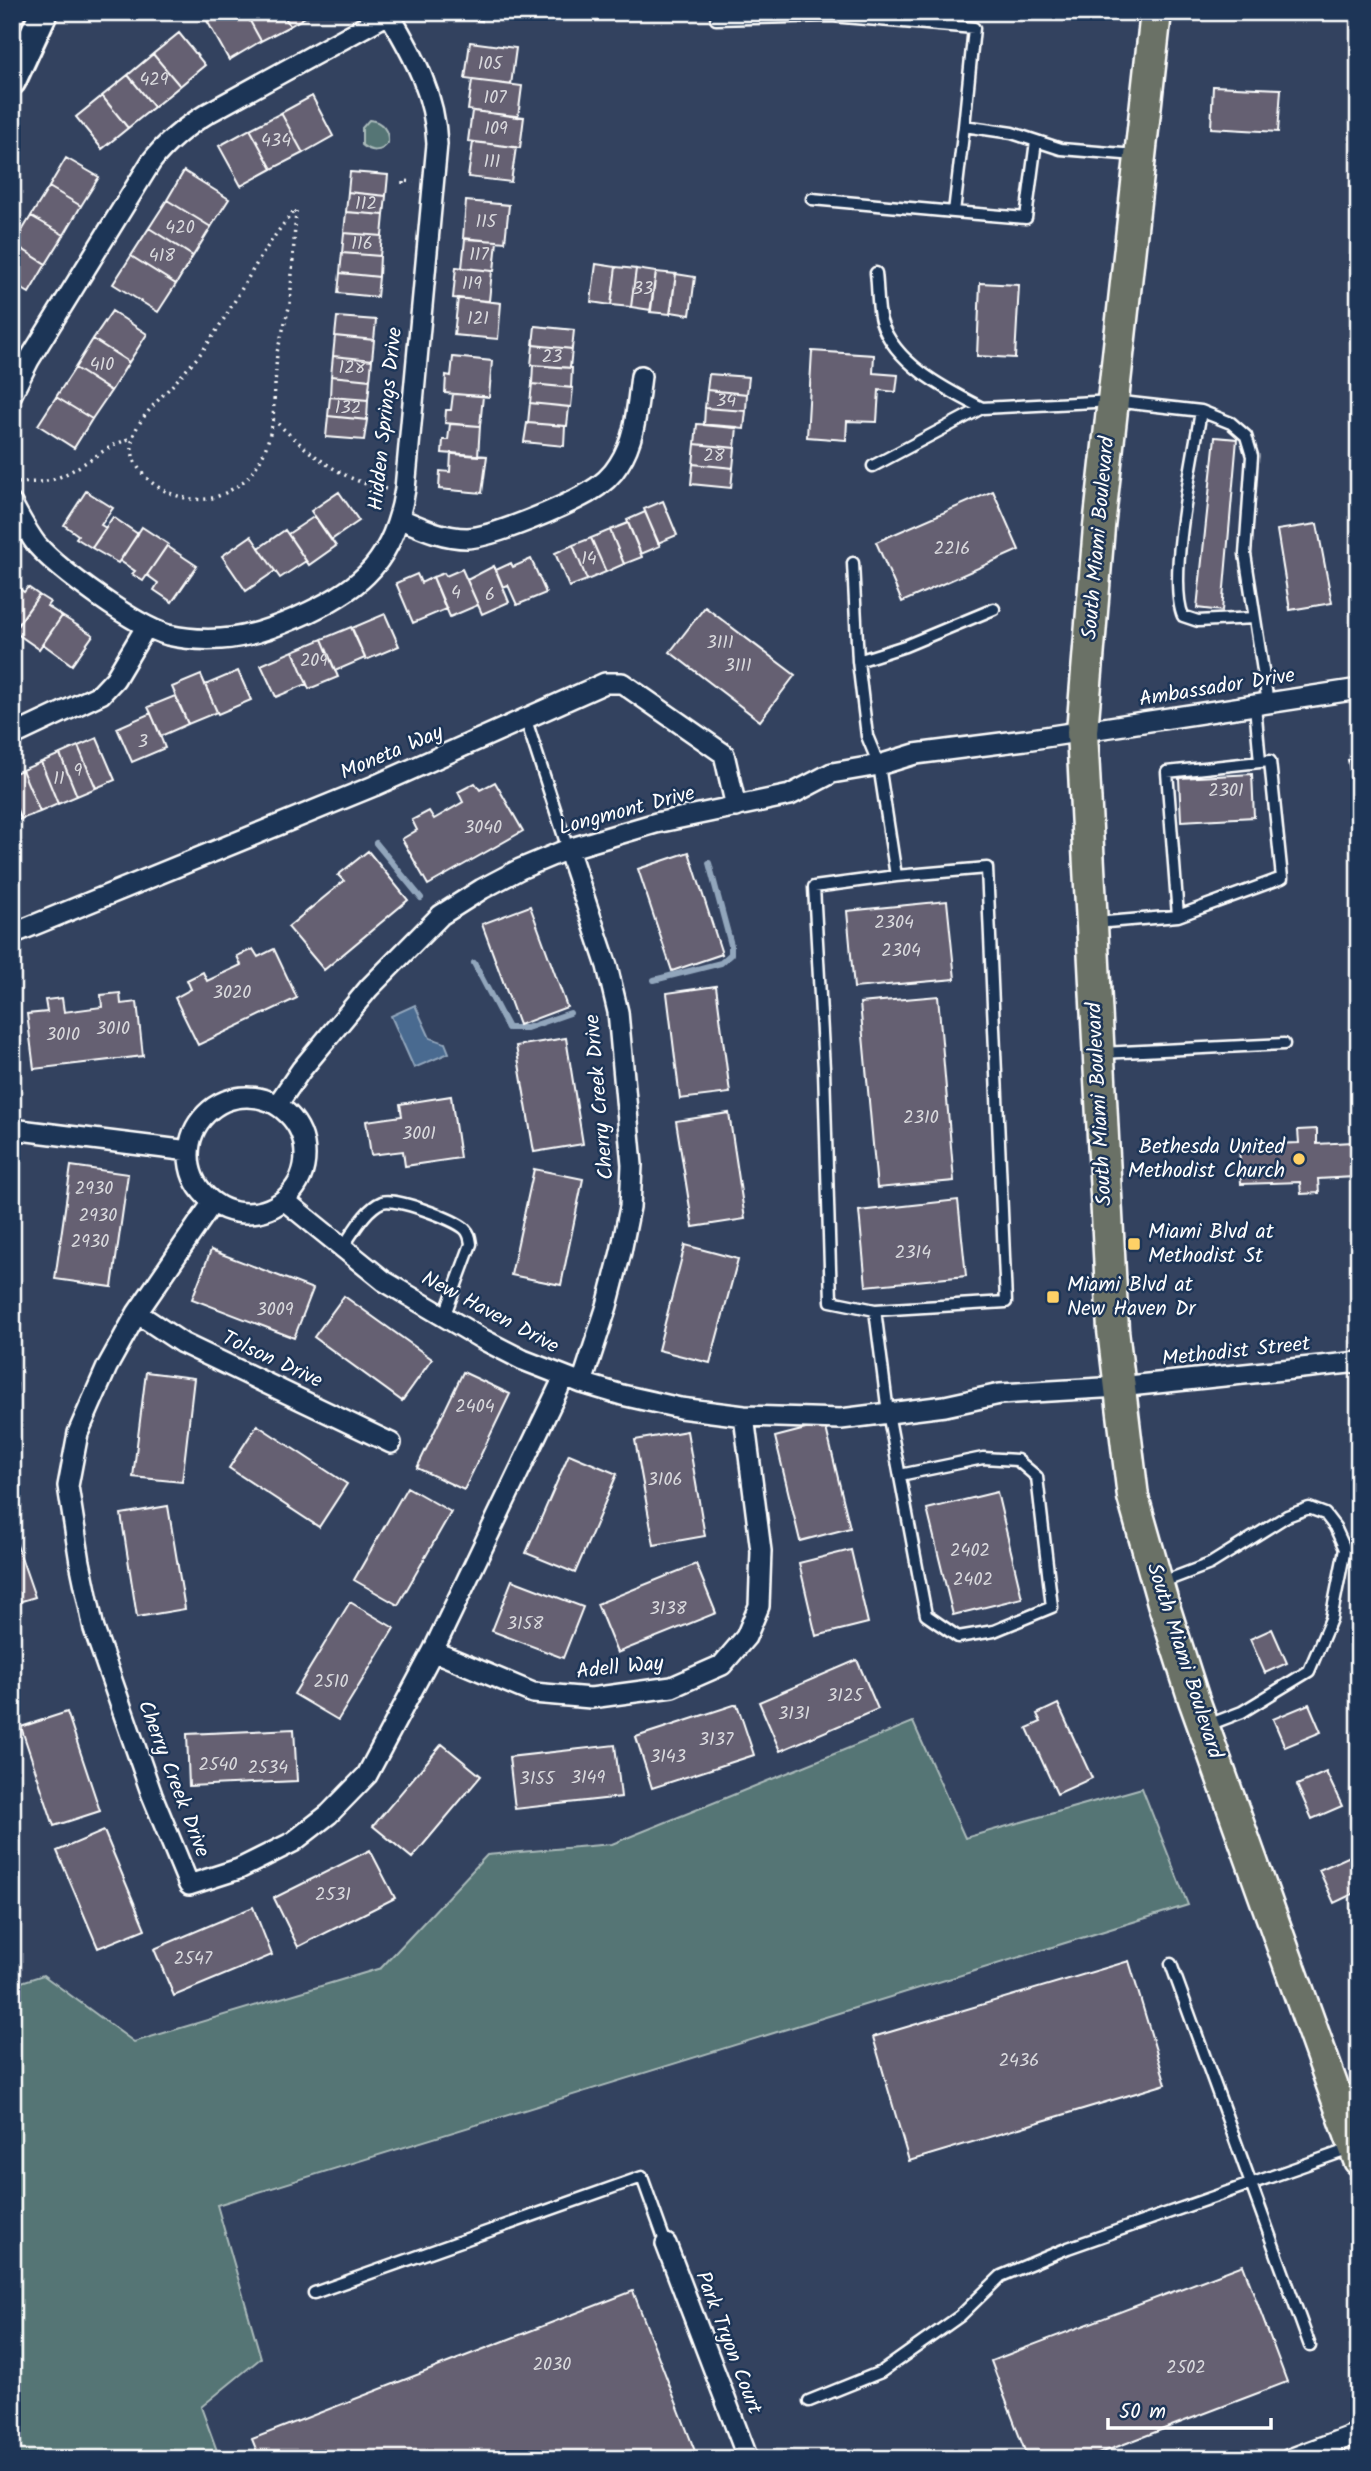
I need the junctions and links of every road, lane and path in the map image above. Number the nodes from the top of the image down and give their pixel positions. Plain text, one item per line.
1 (44, 12) edge
2 (1156, 12) edge
3 (391, 13) edge
4 (716, 19) dead end
5 (12, 81) edge
6 (964, 126) junction
7 (1036, 141) junction
8 (1140, 155) junction
9 (414, 182) dead end
10 (403, 184) dead end
11 (812, 199) dead end
12 (954, 212) junction
13 (876, 273) dead end
14 (642, 376) dead end
15 (12, 394) edge
16 (1113, 401) junction
17 (982, 408) junction
18 (1201, 411) junction
19 (273, 419) junction
20 (132, 438) junction
21 (873, 466) dead end
22 (18, 483) dead end
23 (392, 489) dead end
24 (12, 504) edge
25 (401, 519) junction
26 (853, 563) dead end
27 (993, 609) dead end
28 (1254, 618) junction
29 (146, 628) junction
30 (858, 661) junction
31 (1359, 689) edge
32 (1261, 704) junction
33 (526, 720) junction
34 (1082, 732) junction
35 (12, 736) edge
36 (1260, 762) junction
37 (879, 765) junction
38 (736, 807) junction
39 (568, 849) junction
40 (896, 876) junction
41 (1178, 916) junction
42 (1091, 924) junction
43 (12, 934) edge
44 (1284, 1044) dead end
45 (1097, 1054) junction
46 (276, 1105) junction
47 (12, 1129) edge
48 (189, 1151) junction
49 (284, 1200) junction
50 (213, 1202) junction
51 (342, 1248) junction
52 (875, 1310) junction
53 (137, 1313) junction
54 (444, 1317) junction
55 (1359, 1362) edge
56 (573, 1380) junction
57 (1119, 1387) junction
58 (888, 1413) junction
59 (744, 1416) junction
60 (391, 1443) dead end
61 (900, 1475) junction
62 (1157, 1584) junction
63 (433, 1651) junction
64 (1204, 1726) junction
65 (1171, 1964) dead end
66 (1356, 2154) edge
67 (1252, 2185) junction
68 (666, 2244) joint
69 (314, 2293) dead end
70 (1310, 2346) dead end
71 (810, 2401) dead end
72 (1359, 2433) edge
73 (748, 2459) edge
74 (1290, 2459) edge

1 - 5 main road
2 - 8 main road, South Miami Boulevard
3 - 15 street, Hidden Springs Drive
3 - 25 street, Hidden Springs Drive
4 - 6 lane
6 - 7 lane
6 - 12 lane
7 - 8 lane
7 - 12 lane
8 - 16 main road, South Miami Boulevard
9 - 10 path
11 - 12 lane
13 - 17 lane
14 - 25 street
16 - 17 lane
16 - 18 lane
16 - 34 main road, South Miami Boulevard
17 - 21 lane
18 - 28 lane
18 - 28 lane
19 - 20 path
19 - 20 path
19 - 23 path
20 - 22 path
24 - 29 street, Hidden Springs Drive
25 - 29 street, Hidden Springs Drive
26 - 30 lane
27 - 30 lane
28 - 32 lane
29 - 35 street
30 - 37 lane
31 - 32 street, Ambassador Drive
32 - 34 street, Ambassador Drive
32 - 36 lane
33 - 38 street, Moneta Way
33 - 39 lane
33 - 43 street, Moneta Way
34 - 37 street, Longmont Drive
34 - 42 main road, South Miami Boulevard
36 - 41 lane
36 - 41 lane
37 - 38 street, Longmont Drive
37 - 40 lane
38 - 39 street, Longmont Drive
39 - 46 street, Longmont Drive
39 - 56 street, Cherry Creek Drive
40 - 52 lane
40 - 52 lane
41 - 42 lane
42 - 45 main road, South Miami Boulevard
44 - 45 lane
45 - 57 main road, South Miami Boulevard
46 - 48 street
46 - 49 street
47 - 48 street
48 - 50 street
49 - 50 street
49 - 51 street, New Haven Drive
50 - 53 street, Cherry Creek Drive
51 - 54 street, New Haven Drive
51 - 54 lane
52 - 58 lane
53 - 60 street, Tolson Drive
53 - 63 street, Cherry Creek Drive
54 - 56 street, New Haven Drive
55 - 57 street, Methodist Street
56 - 59 street, New Haven Drive
56 - 63 street, Cherry Creek Drive
57 - 58 street, New Haven Drive
57 - 62 main road, South Miami Boulevard
58 - 59 street, New Haven Drive
58 - 61 lane
59 - 63 street, Adell Way
61 - 61 lane
62 - 64 main road, South Miami Boulevard
62 - 64 lane
64 - 66 main road, South Miami Boulevard
65 - 67 lane
66 - 67 lane
67 - 70 lane
67 - 71 lane
68 - 69 lane
68 - 73 street, Park Tryon Court
72 - 74 street

